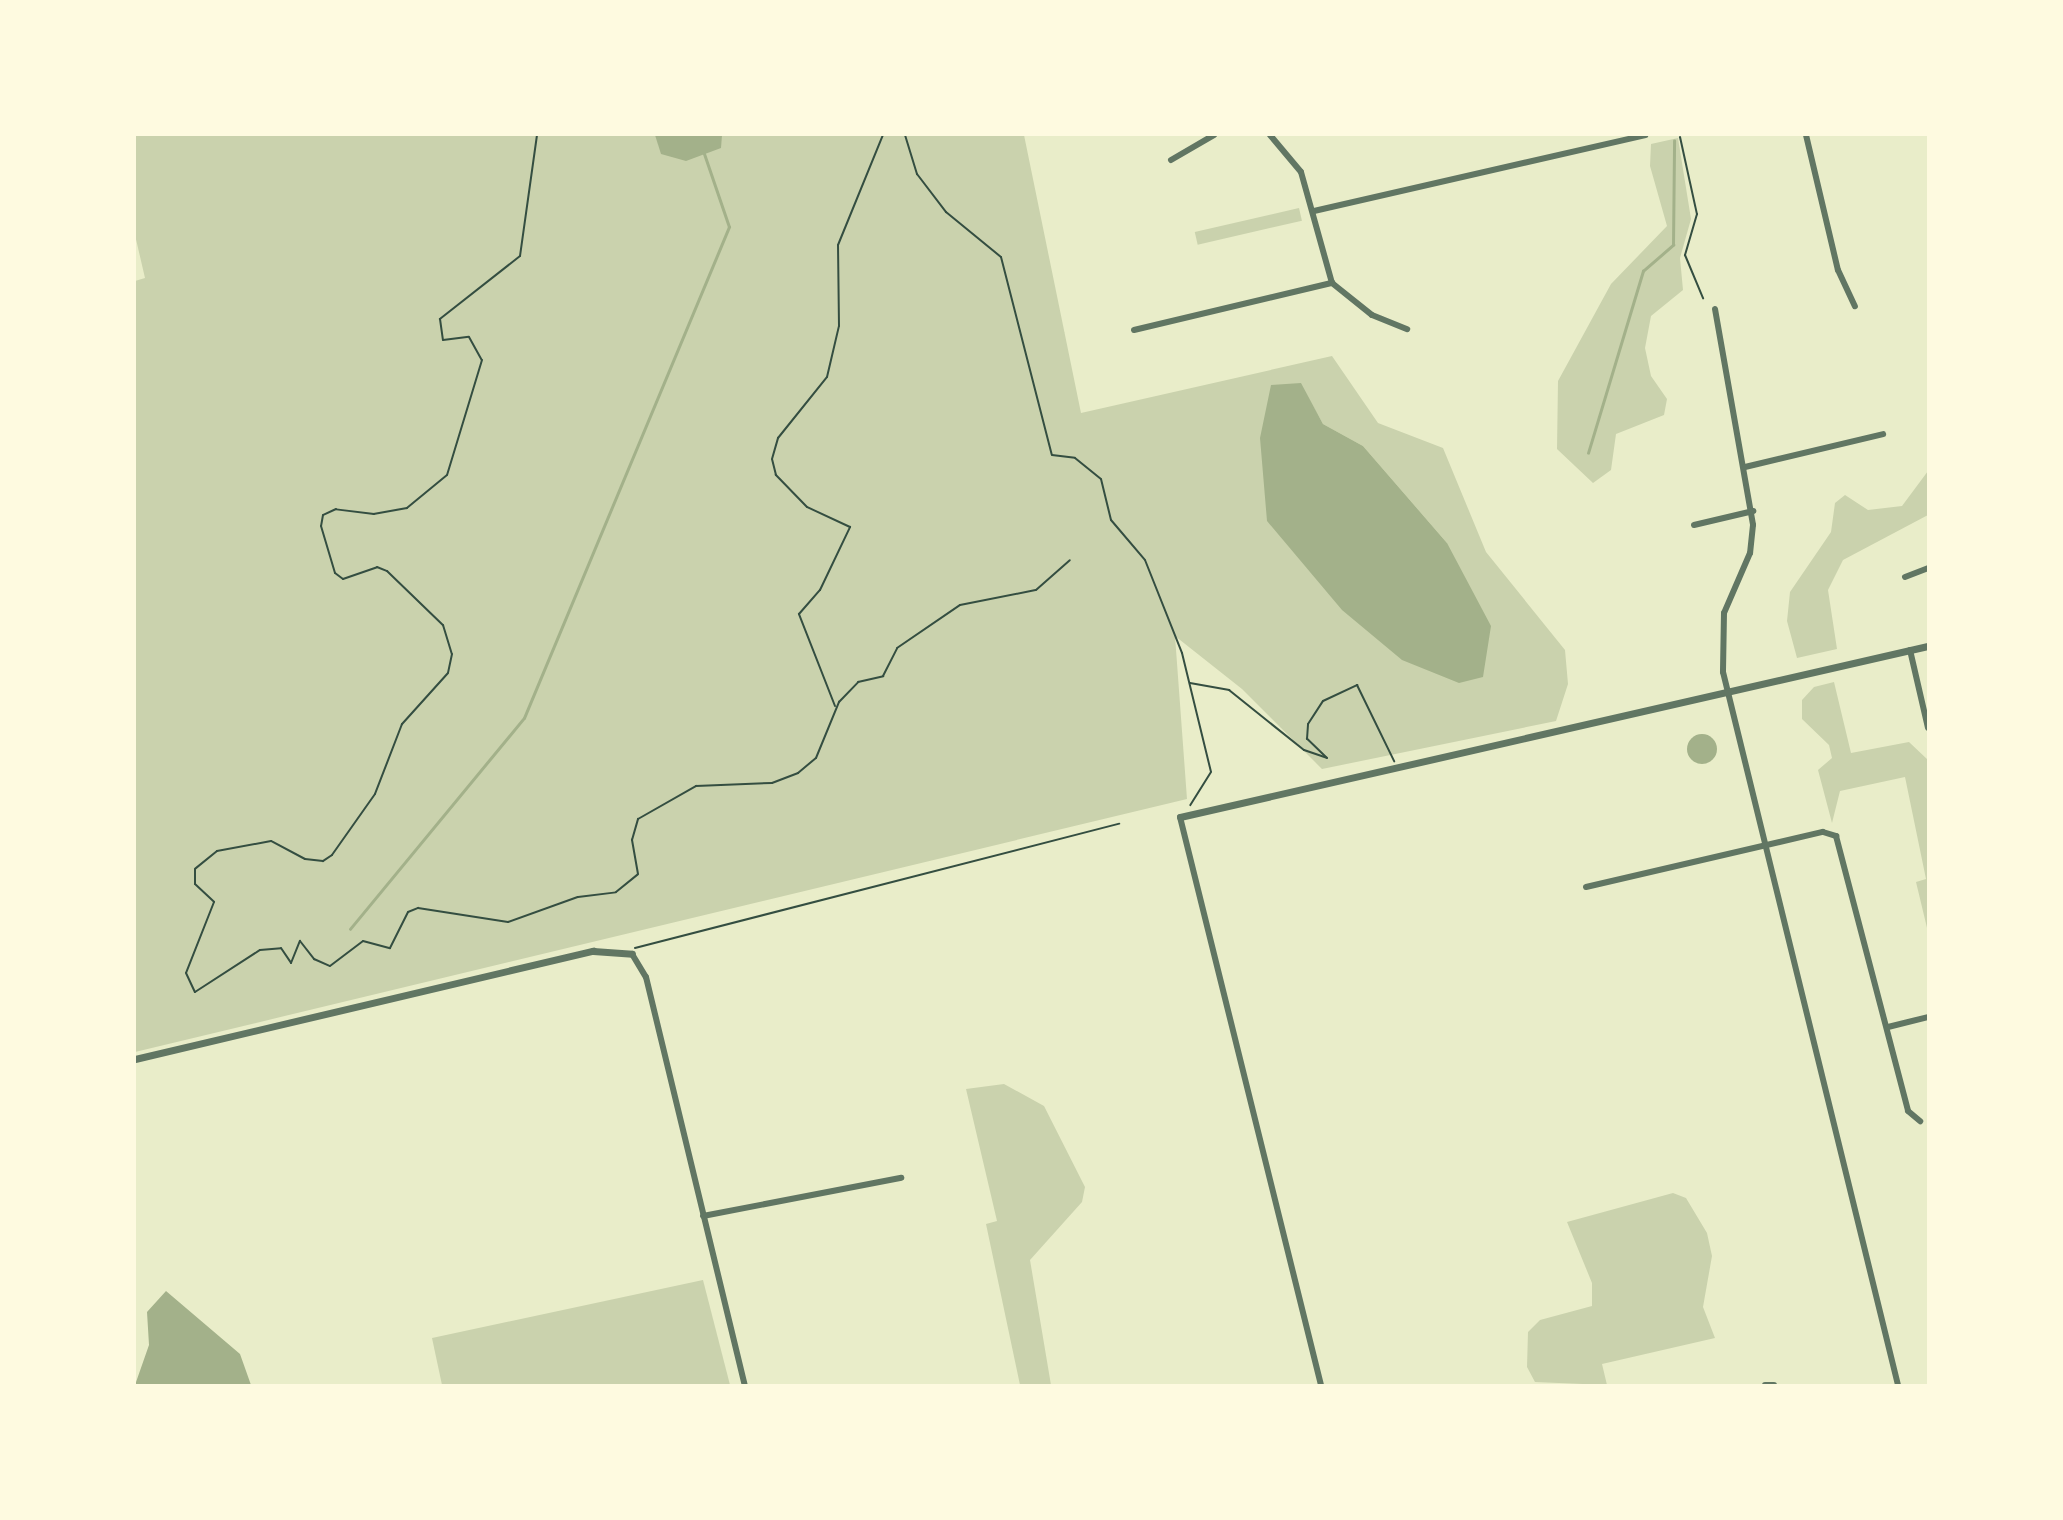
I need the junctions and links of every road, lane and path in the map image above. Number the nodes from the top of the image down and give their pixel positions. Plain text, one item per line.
1 (537, 135) edge
2 (883, 135) edge
3 (905, 135) edge
4 (1214, 135) edge
5 (1270, 135) edge
6 (1645, 135) edge
7 (1806, 135) edge
8 (1680, 137) dead end
9 (1171, 160) dead end
10 (1314, 211) junction
11 (1332, 282) junction
12 (1703, 298) dead end
13 (1855, 306) dead end
14 (1715, 309) dead end
15 (1407, 329) dead end
16 (1134, 330) dead end
17 (1883, 434) dead end
18 (1745, 467) junction
19 (1753, 511) junction
20 (1694, 525) dead end
21 (1070, 560) dead end
22 (1928, 568) edge
23 (1906, 577) dead end
24 (1928, 646) edge
25 (1910, 650) junction
26 (1190, 684) junction
27 (1727, 694) junction
28 (836, 707) junction
29 (1927, 715) edge
30 (1928, 728) edge
31 (1396, 765) junction
32 (1183, 815) junction
33 (1119, 824) dead end
34 (1765, 846) junction
35 (1586, 887) dead end
36 (629, 953) junction
37 (1928, 1017) edge
38 (1888, 1027) junction
39 (135, 1059) edge
40 (1920, 1121) dead end
41 (901, 1178) dead end
42 (703, 1216) junction
43 (1774, 1384) edge
44 (745, 1385) edge
45 (1321, 1385) edge
46 (1765, 1385) edge
47 (1898, 1385) edge

1 - 28 path
2 - 28 path
3 - 26 path
4 - 9 street
5 - 10 street
6 - 10 street
7 - 13 street
8 - 12 path
10 - 11 street
11 - 15 street
11 - 16 street
14 - 18 street
17 - 18 street
18 - 19 street
19 - 20 street
19 - 27 street
21 - 28 path
22 - 23 street
24 - 25 street
25 - 27 street
25 - 29 street
26 - 31 path
26 - 32 path
27 - 31 street
27 - 34 street
29 - 30 street
31 - 32 street
32 - 45 street
33 - 36 path
34 - 35 street
34 - 38 street
34 - 47 street
36 - 39 street
36 - 42 street
37 - 38 street
38 - 40 street
41 - 42 street
42 - 44 street
43 - 46 street

